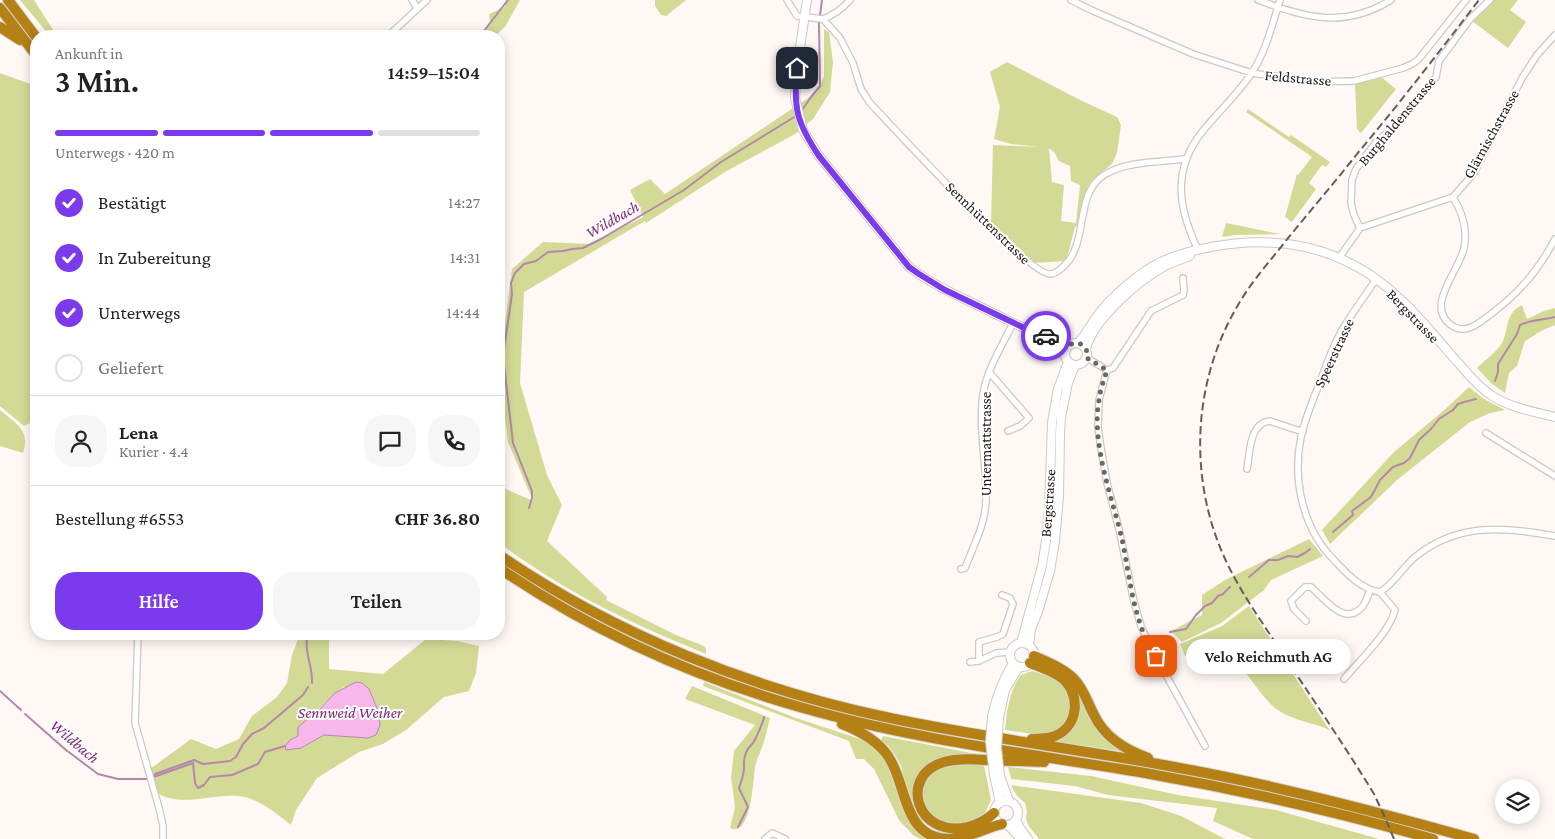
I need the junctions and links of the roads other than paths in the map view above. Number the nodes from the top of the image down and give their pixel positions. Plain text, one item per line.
1 (8, 0) edge
2 (412, 0) edge
3 (427, 0) edge
4 (787, 0) edge
5 (807, 0) edge
6 (850, 0) edge
7 (1071, 0) edge
8 (1258, 0) edge
9 (1280, 0) edge
10 (1391, 0) edge
11 (1466, 0) edge
12 (1490, 0) edge
13 (1278, 7) junction
14 (0, 8) edge
15 (417, 8) junction
16 (805, 17) junction
17 (823, 19) junction
18 (0, 27) edge
19 (31, 30) edge
20 (394, 30) edge
21 (1555, 35) edge
22 (30, 47) edge
23 (30, 49) edge
24 (1252, 73) junction
25 (1185, 159) junction
26 (1453, 197) junction
27 (1360, 228) junction
28 (1555, 239) edge
29 (1198, 250) junction
30 (1339, 258) junction
31 (1183, 278) dead end
32 (1376, 279) junction
33 (1013, 322) junction
34 (1037, 334) junction
35 (1074, 344) junction
36 (1086, 348) junction
37 (1087, 358) junction
38 (1069, 361) junction
39 (1107, 370) junction
40 (989, 372) junction
41 (1555, 417) edge
42 (1008, 431) dead end
43 (1303, 432) junction
44 (1486, 433) dead end
45 (1247, 469) dead end
46 (1555, 476) edge
47 (1555, 536) edge
48 (505, 559) edge
49 (960, 569) dead end
50 (505, 572) edge
51 (1370, 591) junction
52 (1380, 592) junction
53 (1002, 595) dead end
54 (1306, 621) dead end
55 (138, 640) edge
56 (1025, 644) junction
57 (1010, 652) junction
58 (1032, 660) junction
59 (970, 662) dead end
60 (979, 662) junction
61 (1016, 665) junction
62 (1344, 679) dead end
63 (790, 704) junction
64 (1008, 740) junction
65 (1205, 746) dead end
66 (1095, 765) junction
67 (1170, 766) junction
68 (997, 776) junction
69 (1009, 801) junction
70 (1000, 803) junction
71 (994, 813) junction
72 (1016, 820) junction
73 (1005, 825) junction
74 (163, 839) edge
75 (765, 839) edge
76 (785, 839) edge
77 (1021, 839) edge
78 (1028, 839) edge
79 (1433, 839) edge
80 (1474, 839) edge

1 - 19 highway
2 - 15 street
3 - 15 street
4 - 16 street
5 - 16 main road
6 - 17 street
7 - 24 street, Feldstrasse
8 - 13 street
9 - 13 street
10 - 13 street
11 - 24 street, Feldstrasse
12 - 27 street, Burghaldenstrasse
13 - 24 street
14 - 22 highway
15 - 20 street
16 - 17 street
16 - 33 main road
17 - 25 street, Sennhüttenstrasse
18 - 23 highway
21 - 26 street, Glärnischstrasse
24 - 25 street
25 - 29 street
26 - 27 street
26 - 28 street
27 - 30 street
29 - 30 main road, Bergstrasse
29 - 35 main road, Bergstrasse
29 - 36 main road, Bergstrasse
30 - 32 main road, Bergstrasse
31 - 39 street
32 - 41 main road, Bergstrasse
32 - 43 street, Speerstrasse
33 - 34 main road
33 - 40 street, Untermattstrasse
34 - 35 main road
34 - 38 main road
35 - 36 main road
35 - 38 main road, Bergstrasse
36 - 37 main road
37 - 38 main road
37 - 39 street
38 - 56 main road, Bergstrasse
39 - 65 street
40 - 42 street, Untermattstrasse
40 - 49 street, Untermattstrasse
43 - 45 street
43 - 51 street, Speerstrasse
44 - 46 street
47 - 52 street
48 - 64 highway
50 - 63 highway
51 - 52 street
51 - 54 street
52 - 62 street
53 - 60 street
55 - 74 street
56 - 57 main road
56 - 58 main road
57 - 60 street
57 - 61 main road
58 - 61 main road
58 - 64 highway
58 - 67 highway
59 - 60 street
61 - 68 main road, bridge
63 - 66 highway
63 - 73 highway
64 - 67 highway
66 - 71 highway
66 - 79 highway
67 - 80 highway
68 - 69 main road
68 - 70 main road
69 - 70 main road
69 - 72 main road
70 - 71 main road
71 - 73 main road
72 - 73 main road
72 - 78 main road
73 - 77 main road
75 - 76 street

